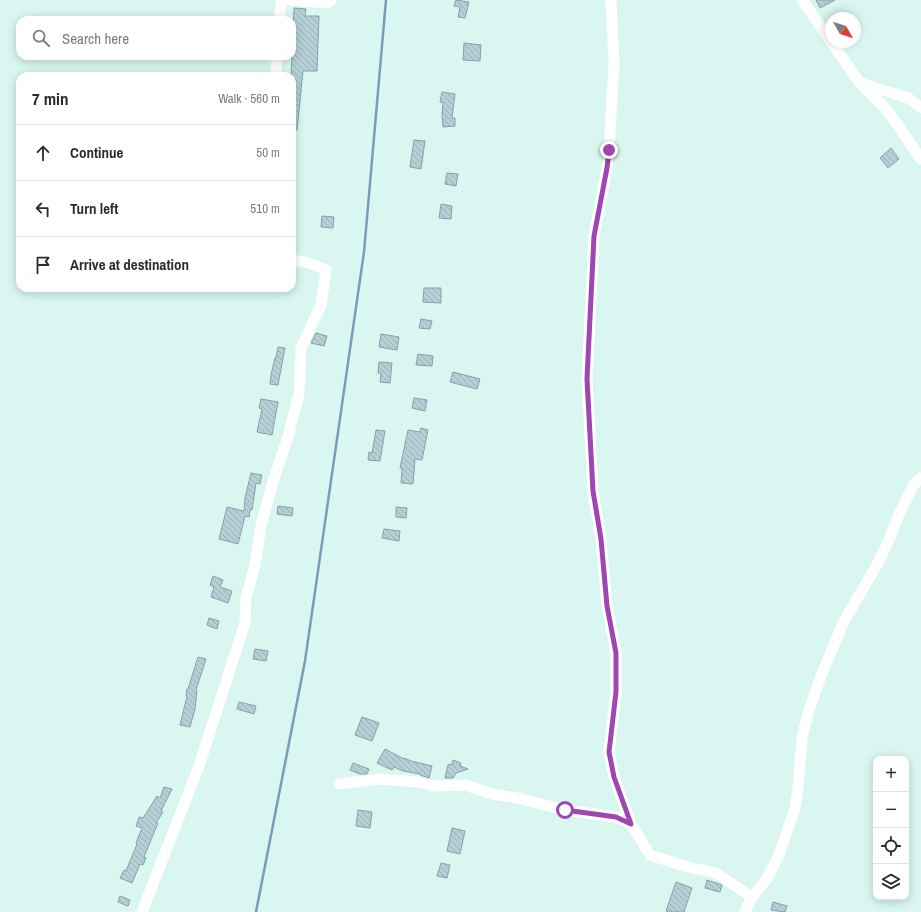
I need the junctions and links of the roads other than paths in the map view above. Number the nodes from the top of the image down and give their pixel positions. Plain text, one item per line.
1 (285, 0) edge
2 (290, 0) edge
3 (331, 0) edge
4 (610, 0) edge
5 (802, 0) edge
6 (279, 16) edge
7 (825, 33) edge
8 (835, 48) edge
9 (277, 60) edge
10 (276, 72) edge
11 (860, 83) junction
12 (921, 108) edge
13 (921, 159) edge
14 (296, 261) edge
15 (921, 478) edge
16 (339, 784) dead end
17 (631, 824) junction
18 (752, 897) junction
19 (142, 912) edge
20 (745, 912) edge

1 - 6 street
2 - 3 street
4 - 17 street
5 - 7 street
8 - 11 street
9 - 10 street
11 - 12 street
11 - 13 street
14 - 19 street
15 - 18 street
16 - 17 street
17 - 18 street
18 - 20 street

